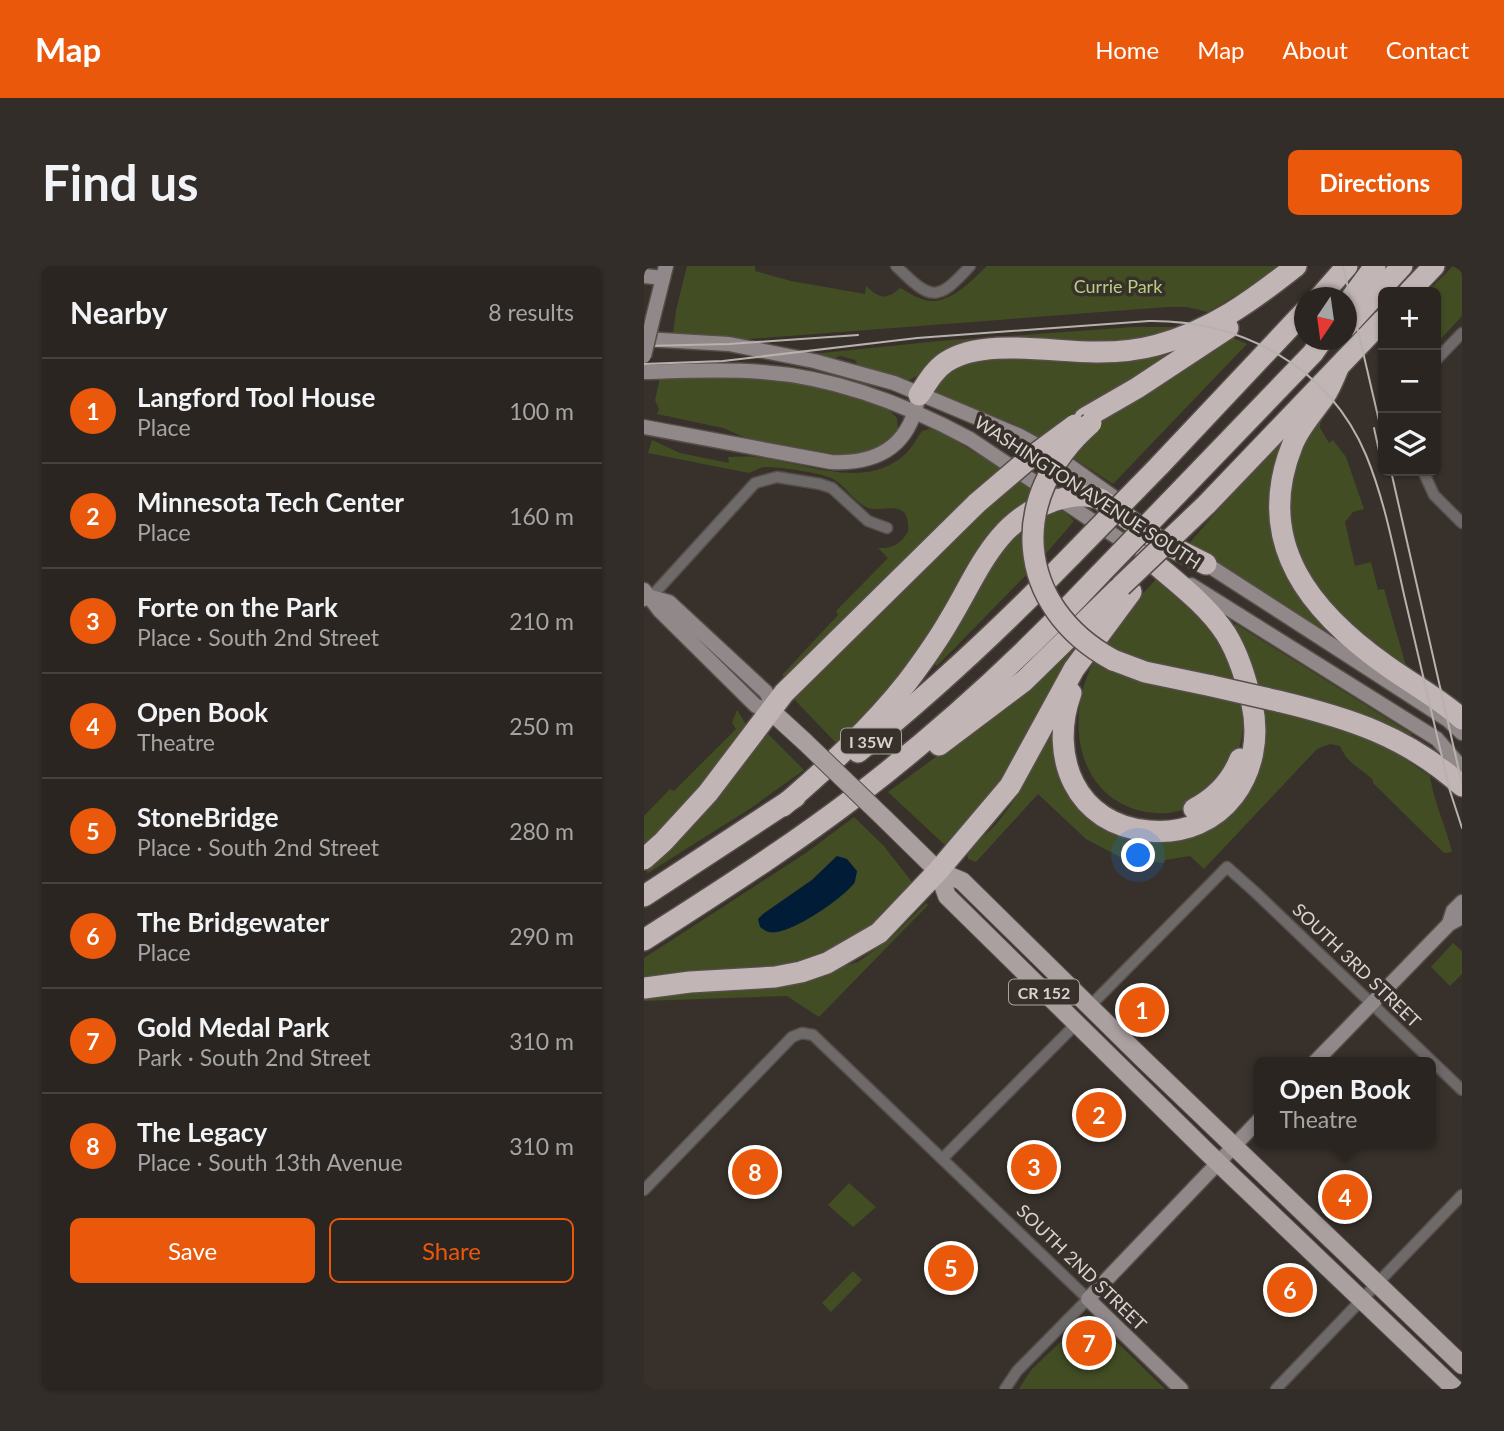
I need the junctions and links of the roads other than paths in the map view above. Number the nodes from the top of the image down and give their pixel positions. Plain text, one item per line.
1 (896, 266) edge
2 (970, 266) edge
3 (1298, 266) edge
4 (1330, 266) edge
5 (1347, 266) edge
6 (1375, 266) edge
7 (1402, 266) edge
8 (1434, 266) edge
9 (664, 272) edge
10 (644, 276) edge
11 (1314, 287) edge
12 (1329, 287) edge
13 (1414, 287) edge
14 (1357, 290) edge
15 (1294, 312) edge
16 (1357, 315) edge
17 (1294, 323) edge
18 (1378, 325) edge
19 (1462, 332) edge
20 (644, 339) edge
21 (1314, 350) edge
22 (1441, 355) edge
23 (644, 358) edge
24 (1338, 368) junction
25 (644, 372) edge
26 (1236, 385) junction
27 (917, 404) junction
28 (1088, 421) junction
29 (644, 427) edge
30 (1425, 476) edge
31 (1059, 499) junction
32 (1462, 523) edge
33 (887, 528) dead end
34 (1146, 556) junction
35 (1206, 564) junction
36 (1126, 589) junction
37 (646, 596) edge
38 (1097, 635) junction
39 (770, 710) junction
40 (1462, 719) edge
41 (1462, 733) edge
42 (1462, 768) edge
43 (1462, 786) edge
44 (783, 806) junction
45 (834, 813) junction
46 (644, 859) edge
47 (939, 871) junction
48 (644, 896) edge
49 (1462, 902) edge
50 (1455, 920) edge
51 (644, 940) edge
52 (1015, 963) junction
53 (644, 988) edge
54 (1372, 1003) junction
55 (1090, 1006) junction
56 (1076, 1024) junction
57 (1320, 1057) edge
58 (1428, 1057) edge
59 (1142, 1058) junction
60 (1436, 1065) edge
61 (1462, 1090) edge
62 (1254, 1125) edge
63 (1235, 1146) junction
64 (942, 1159) junction
65 (1220, 1163) junction
66 (644, 1190) edge
67 (1462, 1195) edge
68 (1378, 1284) junction
69 (1088, 1299) junction
70 (1363, 1300) junction
71 (1462, 1366) edge
72 (1005, 1389) edge
73 (1181, 1389) edge
74 (1276, 1389) edge
75 (1455, 1389) edge

1 - 2 street
3 - 27 highway
3 - 28 highway
4 - 11 highway
5 - 12 highway
6 - 14 highway
7 - 16 highway
8 - 13 highway
9 - 10 main road
9 - 23 main road, bridge
15 - 26 highway
17 - 26 highway, I 35W
18 - 24 highway
19 - 22 street
20 - 27 main road, WASHINGTON AVENUE SOUTH
21 - 45 highway, I 35W, bridge
24 - 36 highway, bridge
24 - 40 highway
25 - 27 main road, WASHINGTON AVENUE SOUTH
26 - 44 highway, I 35W, bridge
27 - 29 main road
27 - 31 main road, WASHINGTON AVENUE SOUTH
27 - 35 main road, WASHINGTON AVENUE SOUTH
28 - 39 highway, bridge
28 - 43 highway, bridge
30 - 32 street
31 - 34 main road, WASHINGTON AVENUE SOUTH
31 - 35 highway
31 - 44 highway
33 - 37 street
34 - 38 highway
34 - 42 main road, WASHINGTON AVENUE SOUTH
35 - 41 main road, WASHINGTON AVENUE SOUTH
36 - 38 highway
36 - 45 highway
37 - 39 main road, CR 152
38 - 47 highway
39 - 46 highway
39 - 47 main road, CR 152, bridge
44 - 48 highway, I 35W
45 - 51 highway, I 35W
47 - 52 main road, CR 152
47 - 53 highway
47 - 55 main road, CR 152
49 - 50 main road
50 - 54 main road
52 - 55 main road
52 - 56 main road, CR 152
54 - 55 street, SOUTH 3RD STREET
54 - 57 main road
54 - 58 street, SOUTH 3RD STREET
55 - 59 main road, CR 152
56 - 59 main road
56 - 64 street
56 - 65 main road, CR 152
59 - 63 main road, CR 152
60 - 61 street, SOUTH 3RD STREET
62 - 63 main road
63 - 65 main road
63 - 68 main road, CR 152
64 - 66 street, SOUTH 2ND STREET
64 - 69 street, SOUTH 2ND STREET
65 - 69 main road
65 - 70 main road, CR 152
67 - 68 street
68 - 70 street
68 - 71 main road, CR 152
69 - 72 street
69 - 73 main road, SOUTH 2ND STREET
70 - 74 street
70 - 75 main road, CR 152

